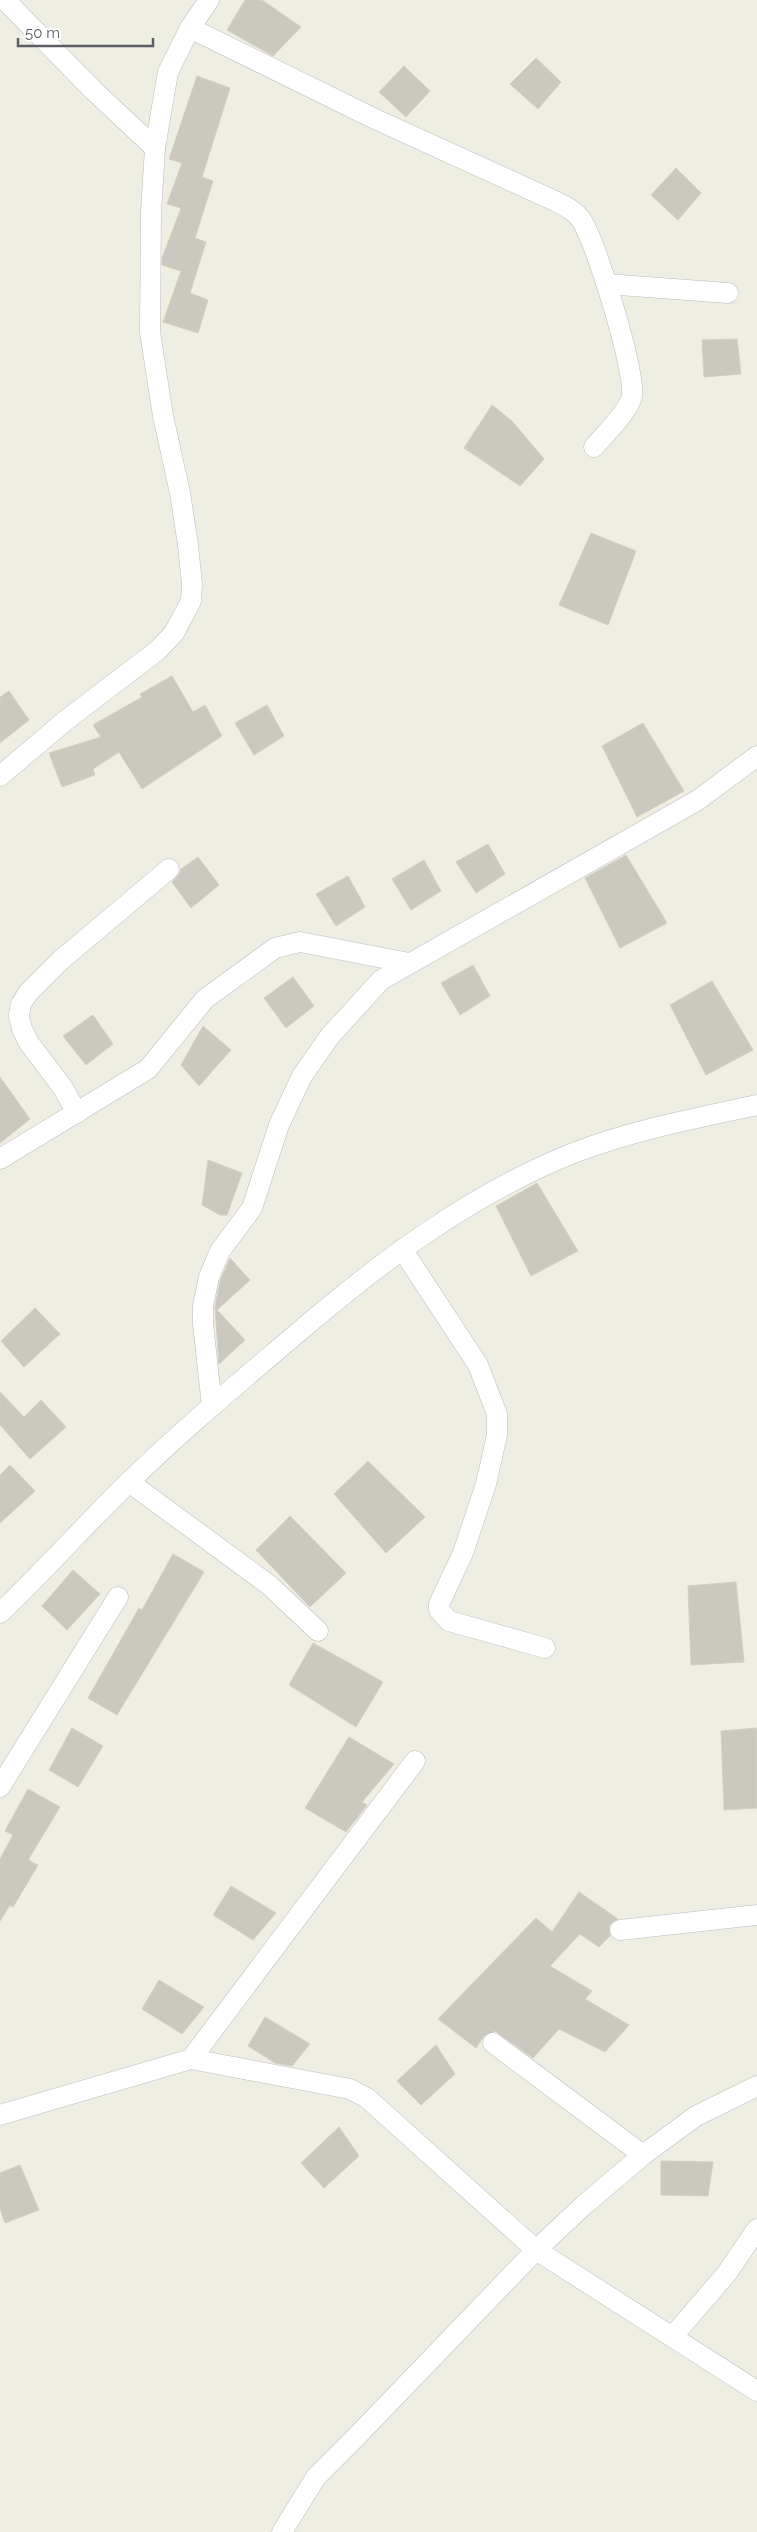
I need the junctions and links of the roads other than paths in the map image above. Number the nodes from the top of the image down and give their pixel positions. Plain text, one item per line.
1 (5, 0) edge
2 (209, 0) edge
3 (190, 28) junction
4 (155, 148) junction
5 (606, 284) junction
6 (728, 293) dead end
7 (594, 447) dead end
8 (757, 756) edge
9 (0, 776) edge
10 (170, 869) dead end
11 (409, 963) junction
12 (757, 1105) edge
13 (77, 1113) junction
14 (0, 1159) edge
15 (402, 1249) junction
16 (212, 1406) junction
17 (129, 1482) junction
18 (118, 1597) dead end
19 (0, 1613) edge
20 (318, 1631) dead end
21 (545, 1648) dead end
22 (415, 1760) dead end
23 (0, 1787) edge
24 (757, 1915) edge
25 (620, 1930) dead end
26 (493, 2043) dead end
27 (191, 2059) junction
28 (757, 2086) edge
29 (0, 2115) edge
30 (643, 2155) junction
31 (757, 2228) edge
32 (536, 2250) junction
33 (673, 2336) junction
34 (757, 2391) edge
35 (282, 2532) edge

1 - 4 street
2 - 3 street
3 - 4 street
3 - 5 street
4 - 9 street
5 - 6 street
5 - 7 street
8 - 11 street
10 - 13 street
11 - 13 street
11 - 16 street
12 - 15 street
13 - 14 street
15 - 16 street
15 - 21 street
16 - 17 street
17 - 19 street
17 - 20 street
18 - 23 street
22 - 27 street
24 - 25 street
26 - 30 street
27 - 29 street
27 - 32 street
28 - 30 street
30 - 32 street
31 - 33 street
32 - 33 street
32 - 35 street
33 - 34 street

